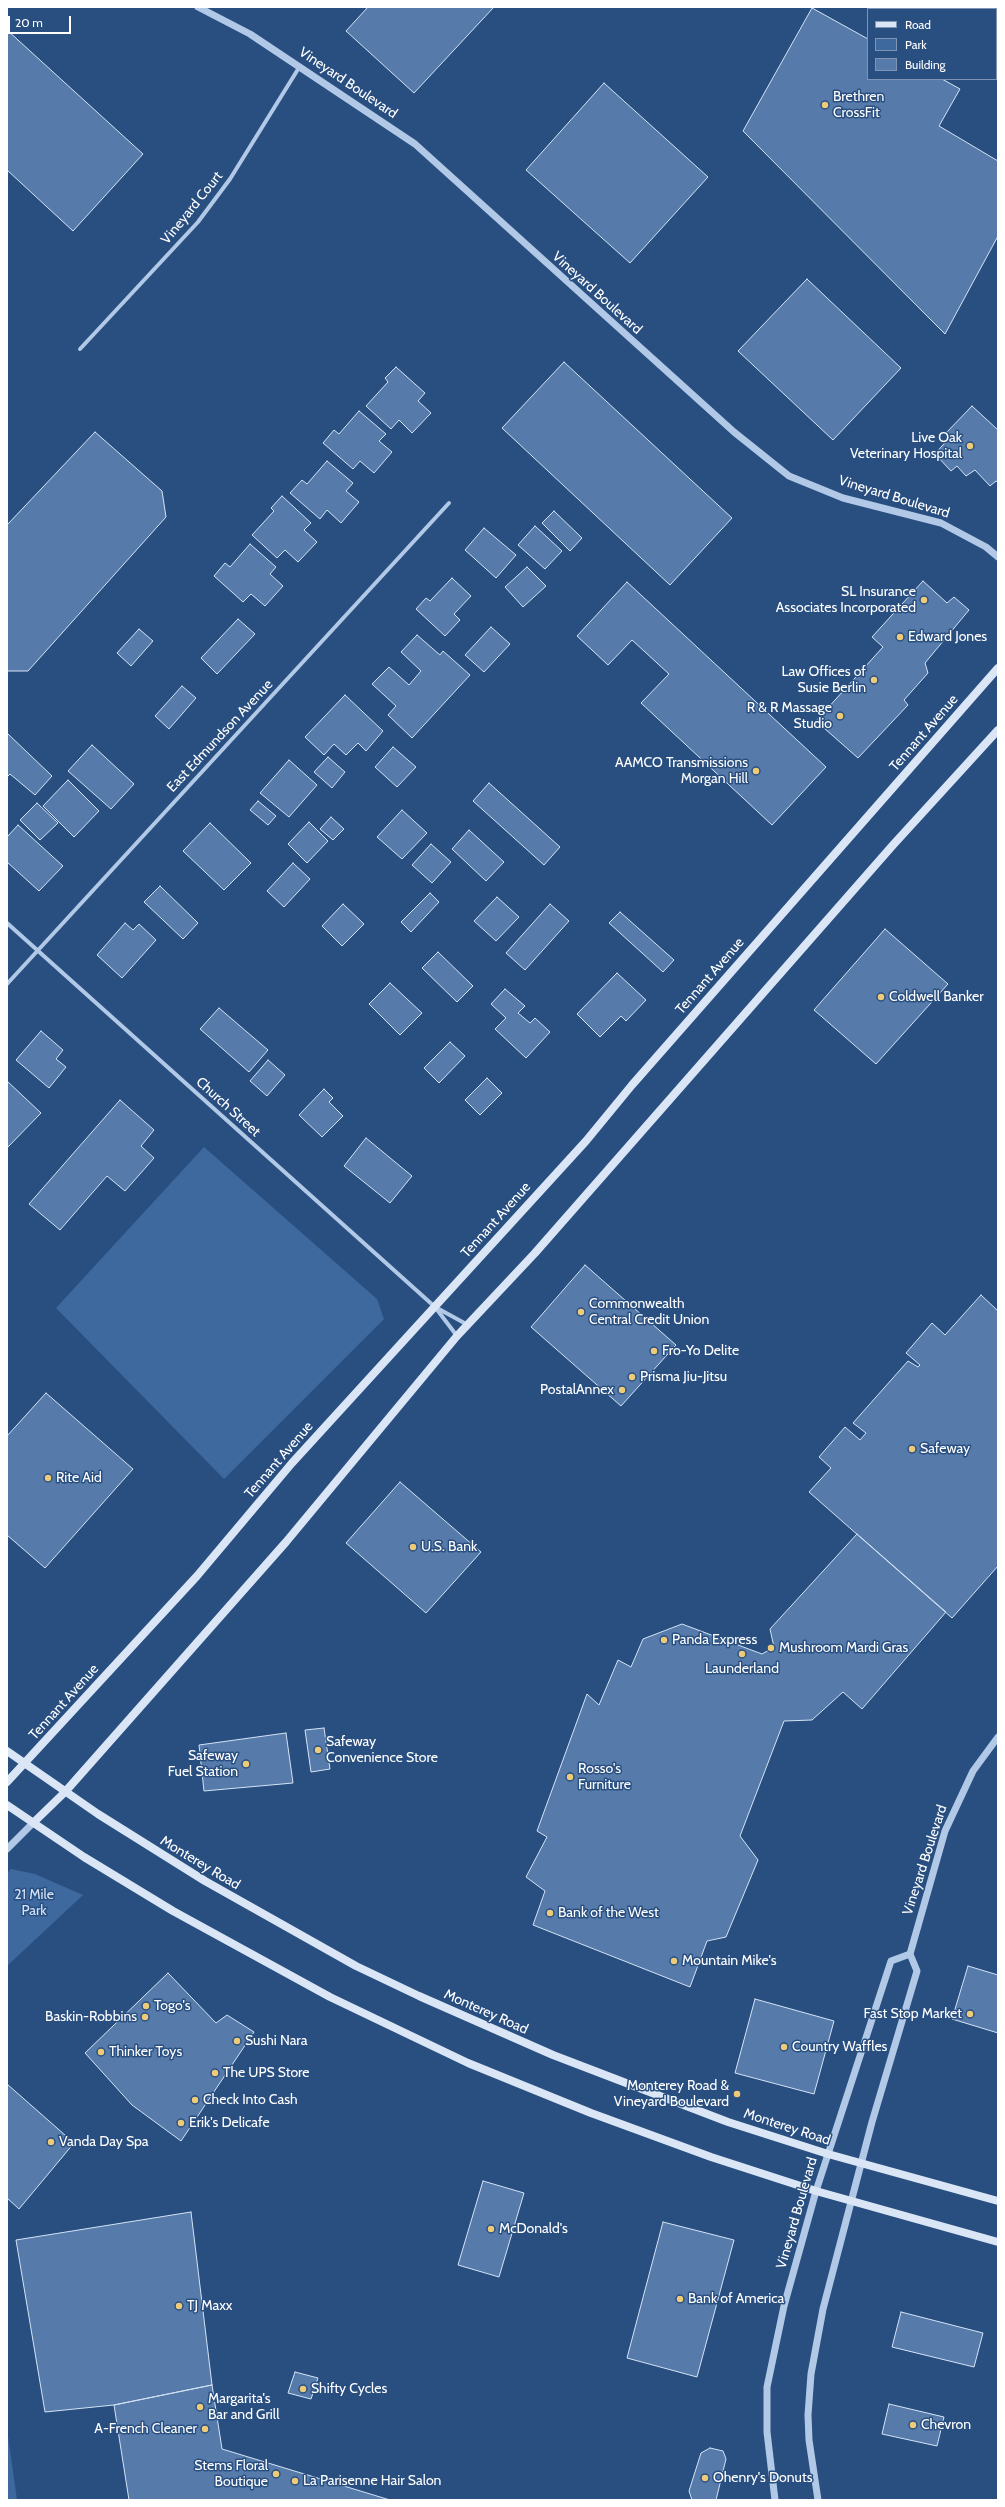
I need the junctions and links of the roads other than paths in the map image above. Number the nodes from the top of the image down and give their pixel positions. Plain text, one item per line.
1 (198, 7) edge
2 (300, 66) junction
3 (80, 349) dead end
4 (449, 503) dead end
5 (998, 558) edge
6 (998, 668) edge
7 (998, 730) edge
8 (7, 923) edge
9 (38, 950) junction
10 (7, 984) edge
11 (435, 1307) junction
12 (469, 1326) junction
13 (457, 1336) junction
14 (998, 1737) edge
15 (7, 1751) edge
16 (25, 1764) junction
17 (7, 1782) edge
18 (65, 1792) junction
19 (7, 1805) edge
20 (34, 1823) junction
21 (7, 1849) edge
22 (910, 1954) junction
23 (828, 2154) junction
24 (861, 2164) junction
25 (816, 2191) junction
26 (998, 2200) edge
27 (852, 2202) junction
28 (998, 2242) edge
29 (775, 2500) edge
30 (818, 2500) edge

1 - 2 street, Vineyard Boulevard
2 - 3 street, Vineyard Court
2 - 5 street, Vineyard Boulevard
4 - 9 street, East Edmundson Avenue
6 - 11 main road, Tennant Avenue
7 - 12 main road
8 - 9 street, Church Street
9 - 10 street, East Edmundson Avenue
9 - 11 street, Church Street
11 - 12 street, Church Street
11 - 13 street, Church Street
11 - 16 main road, Tennant Avenue
12 - 13 main road
13 - 18 main road
14 - 22 street, Vineyard Boulevard
15 - 16 main road, Monterey Road
16 - 17 main road, Tennant Avenue
16 - 18 main road, Monterey Road
18 - 20 main road
18 - 23 main road, Monterey Road
19 - 20 main road
20 - 21 street
20 - 25 main road
22 - 23 street, Vineyard Boulevard
22 - 24 street
23 - 24 main road, Monterey Road
23 - 25 street, Vineyard Boulevard
24 - 26 main road, Monterey Road
24 - 27 street
25 - 27 main road
25 - 29 street, Vineyard Boulevard
27 - 28 main road
27 - 30 street

